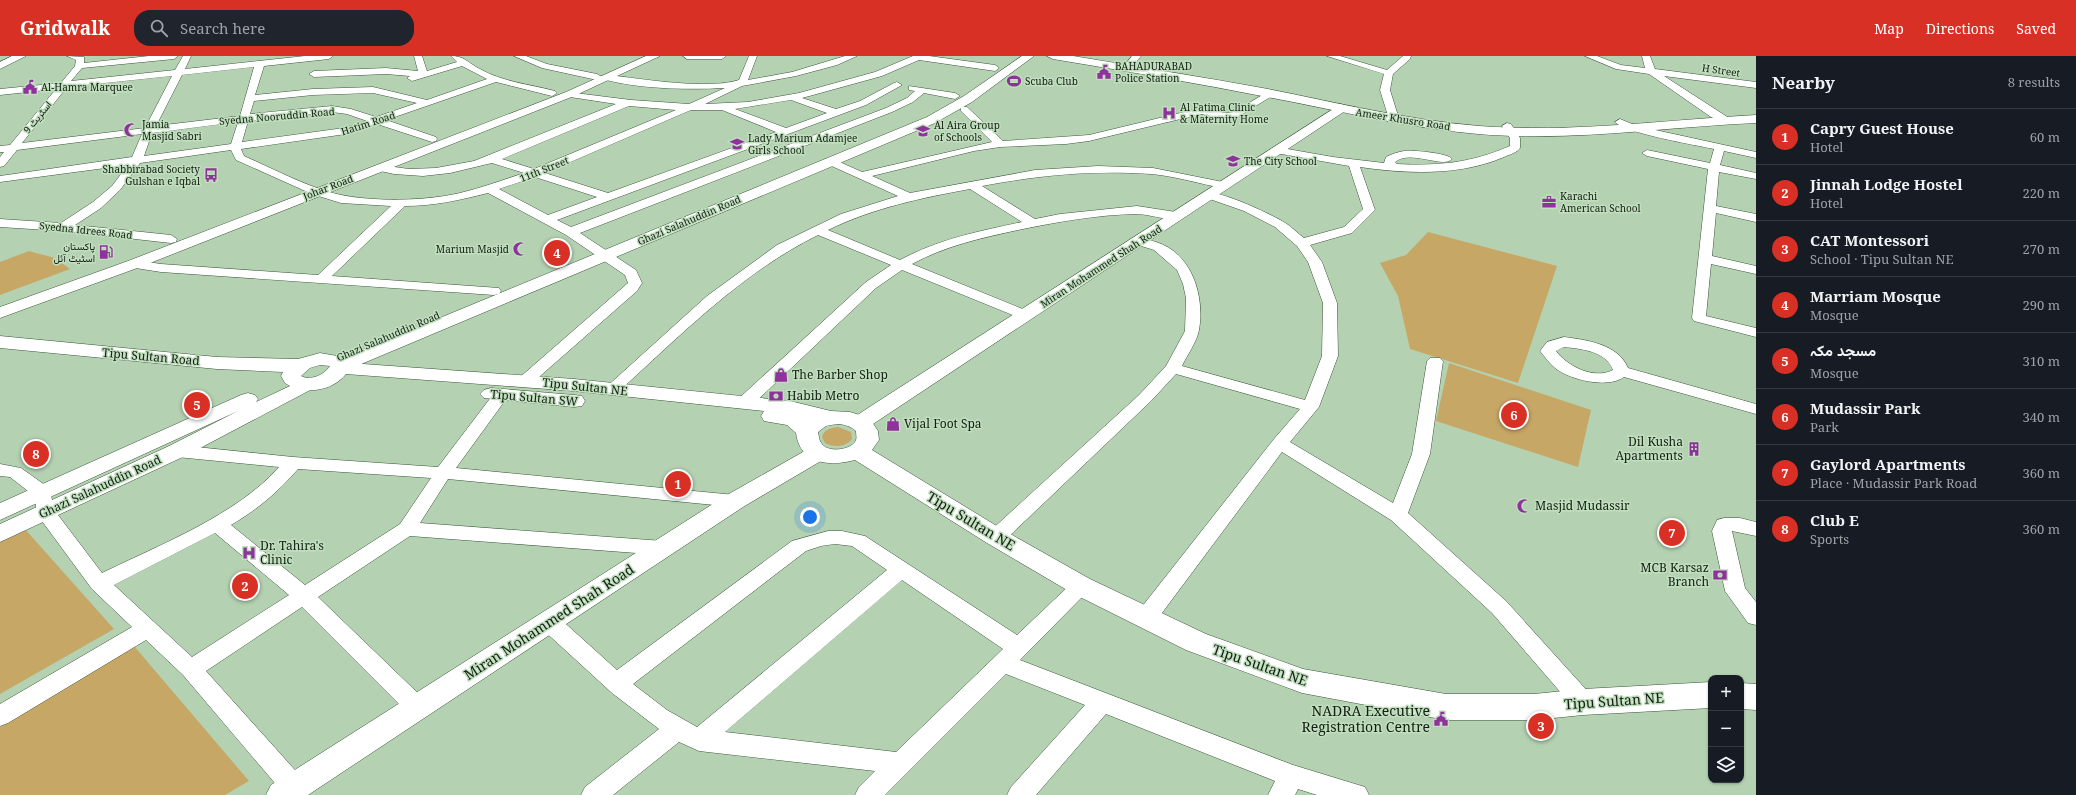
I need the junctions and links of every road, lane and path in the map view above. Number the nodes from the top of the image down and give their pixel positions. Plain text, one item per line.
1 (21, 56) edge
2 (71, 56) edge
3 (174, 56) edge
4 (187, 56) edge
5 (329, 56) edge
6 (418, 56) edge
7 (518, 56) edge
8 (644, 56) edge
9 (655, 56) edge
10 (689, 56) edge
11 (722, 56) edge
12 (753, 56) edge
13 (853, 56) edge
14 (918, 56) edge
15 (1012, 56) edge
16 (1029, 56) edge
17 (1054, 56) edge
18 (1076, 56) edge
19 (1331, 56) edge
20 (1589, 56) edge
21 (1646, 56) edge
22 (316, 57) junction
23 (142, 58) edge
24 (458, 59) edge
25 (1399, 60) edge
26 (1133, 61) edge
27 (260, 63) junction
28 (0, 66) edge
29 (79, 66) junction
30 (995, 68) junction
31 (1651, 71) junction
32 (1389, 72) junction
33 (176, 73) junction
34 (314, 74) junction
35 (423, 74) junction
36 (603, 77) junction
37 (865, 78) junction
38 (497, 80) junction
39 (765, 80) junction
40 (402, 81) dead end
41 (743, 82) junction
42 (63, 85) junction
43 (388, 85) dead end
44 (897, 85) junction
45 (1756, 85) edge
46 (824, 89) junction
47 (373, 90) junction
48 (922, 90) junction
49 (0, 92) edge
50 (313, 92) junction
51 (964, 93) junction
52 (558, 94) junction
53 (1269, 94) junction
54 (791, 97) junction
55 (249, 99) junction
56 (630, 102) junction
57 (427, 103) junction
58 (863, 103) junction
59 (696, 106) junction
60 (718, 106) junction
61 (1342, 107) junction
62 (964, 109) dead end
63 (834, 112) junction
64 (1756, 114) edge
65 (1715, 115) junction
66 (1394, 116) junction
67 (245, 118) junction
68 (1756, 119) edge
69 (376, 120) junction
70 (1727, 120) junction
71 (1620, 122) junction
72 (1634, 128) junction
73 (1510, 129) junction
74 (148, 131) junction
75 (784, 131) junction
76 (430, 142) junction
77 (1000, 144) junction
78 (13, 147) junction
79 (235, 148) junction
80 (1720, 148) junction
81 (0, 149) edge
82 (1276, 150) junction
83 (1647, 153) dead end
84 (1756, 155) edge
85 (492, 159) junction
86 (136, 161) junction
87 (829, 161) junction
88 (0, 164) edge
89 (1354, 165) junction
90 (1714, 167) junction
91 (380, 168) junction
92 (535, 173) junction
93 (862, 175) junction
94 (1756, 176) edge
95 (0, 180) edge
96 (972, 185) junction
97 (1223, 185) junction
98 (490, 189) junction
99 (311, 190) junction
100 (1208, 195) junction
101 (608, 197) junction
102 (909, 197) junction
103 (401, 203) junction
104 (1710, 208) junction
105 (1176, 216) junction
106 (1756, 218) edge
107 (547, 220) junction
108 (0, 223) edge
109 (1032, 223) junction
110 (63, 227) junction
111 (816, 230) junction
112 (570, 232) junction
113 (172, 239) junction
114 (1140, 241) junction
115 (1302, 243) junction
116 (599, 252) junction
117 (1704, 258) junction
118 (134, 264) junction
119 (902, 264) junction
120 (1756, 270) edge
121 (322, 278) junction
122 (494, 291) junction
123 (0, 304) edge
124 (0, 313) edge
125 (1025, 315) junction
126 (1756, 333) edge
127 (0, 342) edge
128 (0, 355) edge
129 (1435, 361) dead end
130 (335, 368) junction
131 (1173, 368) junction
132 (1620, 371) dead end
133 (300, 376) junction
134 (525, 381) junction
135 (611, 390) junction
136 (501, 395) junction
137 (743, 404) junction
138 (1311, 408) junction
139 (1756, 409) edge
140 (829, 418) junction
141 (860, 423) junction
142 (807, 430) junction
143 (1280, 442) junction
144 (178, 451) junction
145 (857, 451) junction
146 (818, 453) junction
147 (293, 463) junction
148 (0, 470) edge
149 (443, 473) junction
150 (735, 501) junction
151 (44, 502) junction
152 (0, 512) edge
153 (1398, 515) junction
154 (217, 524) junction
155 (407, 529) junction
156 (1756, 529) edge
157 (0, 534) edge
158 (996, 537) junction
159 (663, 548) junction
160 (901, 570) junction
161 (99, 584) junction
162 (1080, 586) junction
163 (304, 596) junction
164 (1756, 617) edge
165 (1145, 619) junction
166 (549, 622) junction
167 (147, 629) junction
168 (1011, 656) junction
169 (191, 669) junction
170 (617, 683) junction
171 (1708, 695) edge
172 (1744, 696) edge
173 (1756, 697) edge
174 (1102, 702) junction
175 (1584, 702) junction
176 (417, 707) junction
177 (0, 716) edge
178 (676, 730) junction
179 (699, 740) junction
180 (899, 763) junction
181 (1286, 786) edge
182 (288, 791) edge
183 (594, 795) edge
184 (868, 795) edge
185 (1020, 795) edge
186 (1356, 795) edge

1 - 28 street
2 - 29 street
3 - 23 street
4 - 33 street
5 - 22 street
6 - 35 street
7 - 36 street
8 - 36 street, Johar Road
9 - 36 street, Johar Road
10 - 11 street
12 - 41 street
13 - 39 street
14 - 30 street
14 - 37 street
15 - 30 street, Ghazi Salahuddin Road
16 - 51 street, Ghazi Salahuddin Road
17 - 53 main road, Ameer Khusro Road
18 - 26 main road, Ameer Khusro Road
19 - 32 street
20 - 31 street, H Street
21 - 31 street
22 - 27 street
22 - 34 street
23 - 29 street
24 - 35 street
24 - 38 street
25 - 32 street
26 - 61 main road, Ameer Khusro Road
27 - 33 street
27 - 55 street
29 - 42 street, اسٹریٹ 9
30 - 51 street, Ghazi Salahuddin Road
31 - 45 street, H Street
31 - 65 street
32 - 66 street
33 - 42 street
33 - 74 street
34 - 35 street
34 - 50 street
35 - 40 street
36 - 41 street
36 - 52 street, Johar Road
37 - 44 street
37 - 46 street
38 - 52 street
38 - 57 street, Hatim Road
39 - 41 street
39 - 54 street
41 - 59 street, 11th Street
42 - 49 street
42 - 78 street, اسٹریٹ 9
43 - 47 street
44 - 48 street
44 - 58 street
46 - 54 street
46 - 58 street
47 - 50 street
47 - 57 street
48 - 51 street
48 - 112 street
50 - 55 street
51 - 87 street, Ghazi Salahuddin Road
51 - 116 street, Ghazi Salahuddin Road
52 - 56 street
52 - 76 street, Johar Road
53 - 61 main road, Ameer Khusro Road
53 - 77 street
54 - 60 street
54 - 63 street
55 - 67 street
56 - 59 street
56 - 85 street
57 - 69 street, Hatim Road
58 - 63 street
59 - 60 street
59 - 92 street, 11th Street
60 - 75 street
61 - 66 main road, Ameer Khusro Road
61 - 82 street, Miran Mohammed Shah Road
62 - 77 street
63 - 75 street
64 - 65 main road, Ameer Khusro Road
65 - 70 street
65 - 71 main road, Ameer Khusro Road
66 - 73 main road, Ameer Khusro Road
67 - 69 street, Syedna Nooruddin Road
67 - 74 street, Syedna Nooruddin Road
67 - 79 street
68 - 70 main road, Ameer Khusro Road
69 - 76 street, Syedna Nooruddin Road
69 - 79 street, Hatim Road
70 - 72 main road, Ameer Khusro Road
71 - 72 street
71 - 73 main road, Ameer Khusro Road
72 - 73 main road, Ameer Khusro Road
72 - 80 street
73 - 89 street
74 - 78 street, Syedna Nooruddin Road
74 - 86 street
75 - 101 street
76 - 91 street, Johar Road
76 - 99 street, Johar Road
77 - 93 street
78 - 81 street, Syedna Nooruddin Road
78 - 88 street, اسٹریٹ 9
79 - 86 street, Hatim Road
79 - 99 street, 11th Street
80 - 84 street
80 - 90 street
82 - 89 street
82 - 97 street, Miran Mohammed Shah Road
83 - 90 street
85 - 91 street
85 - 92 street
86 - 95 street, Hatim Road
86 - 110 street
87 - 93 street
87 - 116 street, Ghazi Salahuddin Road
89 - 115 street
90 - 94 street
90 - 104 street
91 - 99 street, Johar Road
92 - 98 street, 11th Street
92 - 101 street
93 - 102 street
96 - 97 street
96 - 102 street
96 - 109 street
97 - 100 street, Miran Mohammed Shah Road
98 - 103 street, 11th Street
98 - 107 street
99 - 103 street, 11th Street
99 - 113 street, Johar Road
99 - 118 street, Johar Road
100 - 105 street, Miran Mohammed Shah Road
100 - 115 street
101 - 107 street
102 - 111 street
103 - 121 street
104 - 106 street
104 - 117 street
105 - 109 street
105 - 114 street, Miran Mohammed Shah Road
107 - 112 street
108 - 110 street, Syedna Idrees Road
109 - 119 street
110 - 113 street, Syedna Idrees Road
111 - 119 street
111 - 135 street
112 - 116 street
113 - 123 street, Johar Road
114 - 125 street, Miran Mohammed Shah Road
114 - 131 street
115 - 138 street
116 - 122 street, Ghazi Salahuddin Road
116 - 130 street, Ghazi Salahuddin Road
116 - 134 street
117 - 120 street
117 - 126 street
118 - 121 street
118 - 124 street, Johar Road
119 - 125 street
119 - 137 street
121 - 122 street
122 - 130 street, Ghazi Salahuddin Road
125 - 141 street, Miran Mohammed Shah Road
127 - 133 main road, Tipu Sultan Road
128 - 133 main road, Tipu Sultan Road
129 - 153 street
130 - 133 main road
130 - 134 main road, Tipu Sultan NE
130 - 136 main road, Tipu Sultan SW
131 - 138 street
131 - 158 street
132 - 139 street
133 - 144 street, Ghazi Salahuddin Road
133 - 151 street, Ghazi Salahuddin Road
134 - 135 main road, Tipu Sultan NE
135 - 137 main road, Tipu Sultan NE
136 - 142 main road, Tipu Sultan SW
136 - 149 street
137 - 140 main road, Tipu Sultan NE
138 - 143 street
140 - 141 main road, Tipu Sultan NE
140 - 142 main road, Tipu Sultan NE
141 - 145 main road
142 - 146 main road
143 - 153 street
143 - 165 street
144 - 147 street
144 - 151 street, Ghazi Salahuddin Road
145 - 146 main road
145 - 158 main road, Tipu Sultan NE
146 - 150 street, Miran Mohammed Shah Road
147 - 149 street
147 - 154 street
148 - 151 street
149 - 150 street
149 - 155 street
150 - 159 street, Miran Mohammed Shah Road
151 - 152 street, Ghazi Salahuddin Road
151 - 157 street, Ghazi Salahuddin Road
151 - 161 street
153 - 175 street
154 - 161 street
154 - 163 street
155 - 159 street
155 - 163 street
156 - 164 street
158 - 162 main road, Tipu Sultan NE
159 - 166 street, Miran Mohammed Shah Road
160 - 168 street
160 - 170 street
160 - 179 street
161 - 167 street
162 - 165 main road, Tipu Sultan NE
162 - 168 street
163 - 169 street
163 - 176 street
165 - 175 main road, Tipu Sultan NE
166 - 170 street
166 - 176 street, Miran Mohammed Shah Road
167 - 169 street
167 - 177 street
168 - 174 street
168 - 180 street
169 - 182 street
170 - 178 street
171 - 175 main road, Tipu Sultan NE
172 - 173 main road
174 - 181 street
174 - 185 street
176 - 182 street, Miran Mohammed Shah Road
178 - 179 street
178 - 183 street
179 - 180 street
180 - 184 street
181 - 186 street

